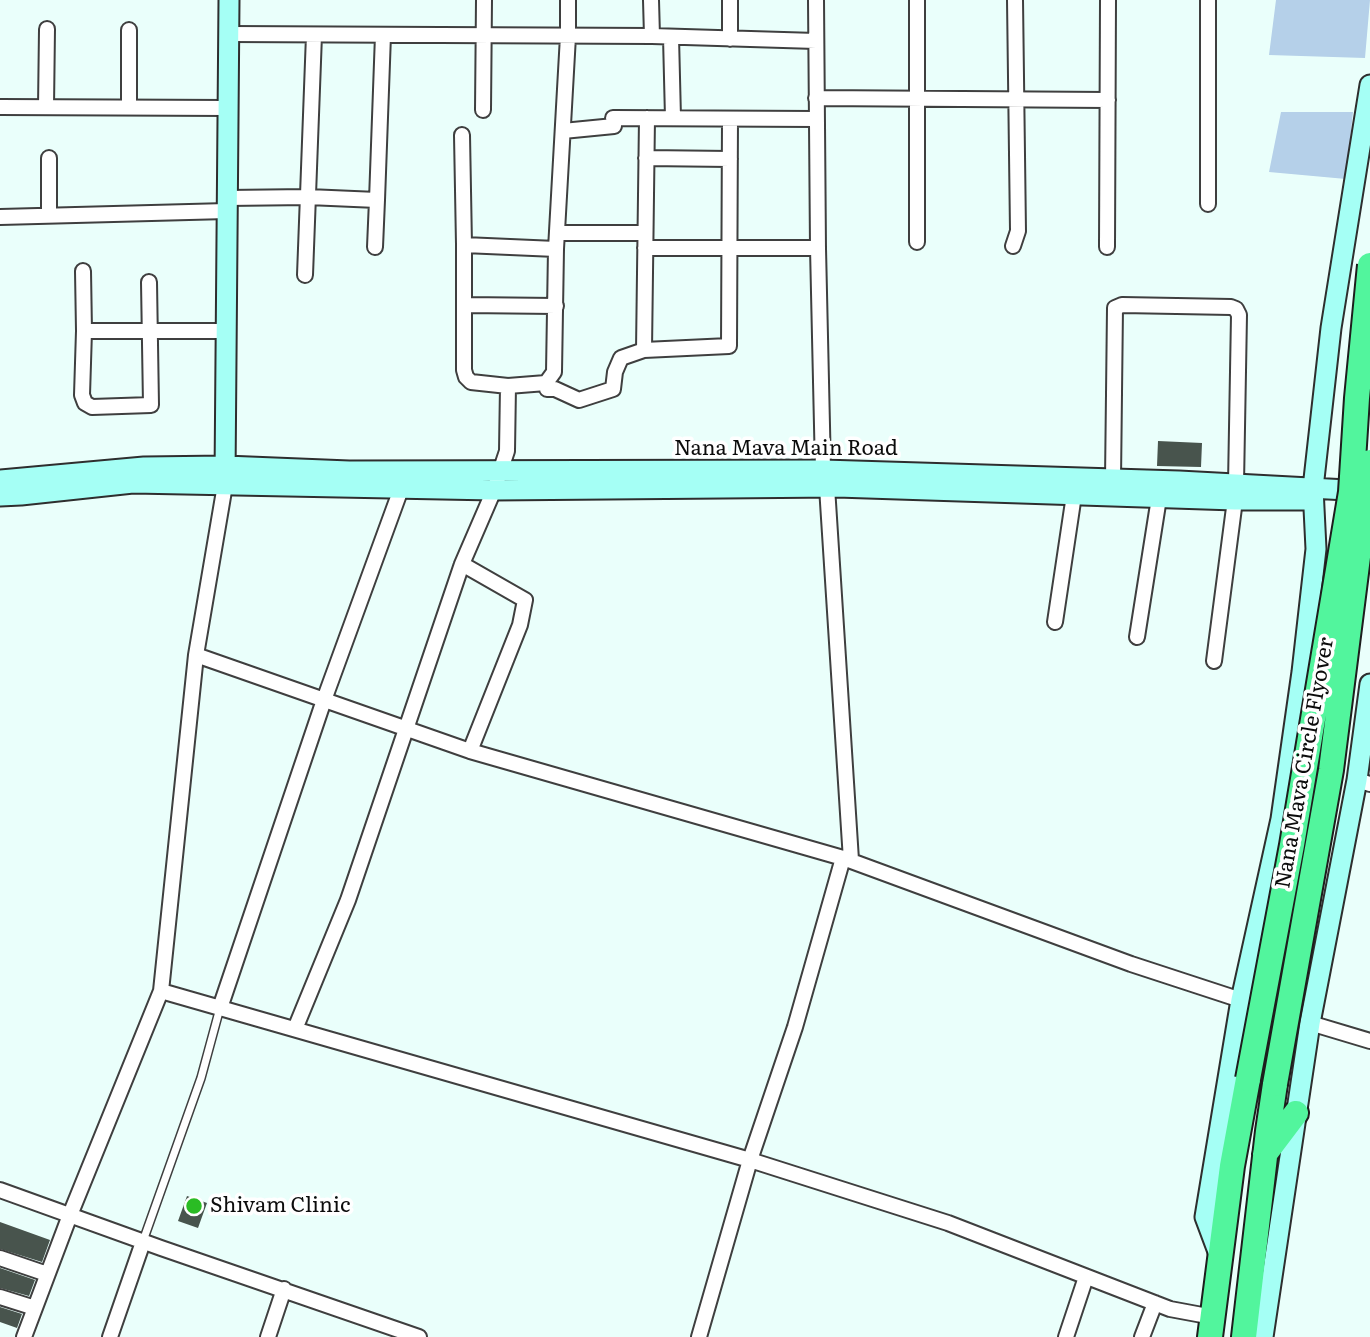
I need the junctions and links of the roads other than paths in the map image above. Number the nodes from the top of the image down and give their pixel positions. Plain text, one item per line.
1 (229, 0) edge
2 (484, 0) edge
3 (568, 0) edge
4 (651, 0) edge
5 (730, 0) edge
6 (816, 0) edge
7 (917, 0) edge
8 (1015, 0) edge
9 (1108, 0) edge
10 (1208, 0) edge
11 (47, 29) dead end
12 (129, 30) dead end
13 (229, 34) junction
14 (314, 35) junction
15 (383, 35) junction
16 (484, 36) junction
17 (568, 36) junction
18 (652, 36) junction
19 (671, 37) junction
20 (730, 39) junction
21 (816, 41) junction
22 (1370, 85) edge
23 (816, 98) junction
24 (919, 99) junction
25 (1015, 100) junction
26 (1108, 100) junction
27 (0, 107) edge
28 (46, 107) junction
29 (129, 107) junction
30 (228, 108) junction
31 (483, 110) dead end
32 (647, 118) junction
33 (673, 118) junction
34 (730, 119) junction
35 (816, 119) junction
36 (562, 131) junction
37 (462, 135) dead end
38 (49, 158) dead end
39 (646, 158) junction
40 (730, 159) junction
41 (308, 197) junction
42 (377, 200) junction
43 (227, 204) junction
44 (1208, 204) dead end
45 (49, 215) junction
46 (0, 217) edge
47 (557, 233) junction
48 (645, 240) junction
49 (917, 242) dead end
50 (464, 245) junction
51 (1013, 246) dead end
52 (375, 247) dead end
53 (1107, 247) dead end
54 (556, 248) junction
55 (729, 248) junction
56 (818, 248) junction
57 (1370, 265) edge
58 (83, 271) dead end
59 (305, 275) dead end
60 (149, 282) dead end
61 (465, 305) junction
62 (556, 306) junction
63 (84, 331) junction
64 (151, 331) junction
65 (226, 331) junction
66 (644, 350) junction
67 (508, 386) junction
68 (547, 390) dead end
69 (1370, 462) edge
70 (501, 470) junction
71 (225, 475) junction
72 (825, 479) junction
73 (1113, 479) junction
74 (0, 480) edge
75 (1370, 488) edge
76 (401, 489) junction
77 (494, 490) junction
78 (1236, 492) junction
79 (1313, 494) junction
80 (1074, 495) junction
81 (1346, 495) junction
82 (0, 496) edge
83 (1159, 498) junction
84 (1370, 504) edge
85 (462, 564) junction
86 (1055, 622) dead end
87 (1138, 637) dead end
88 (196, 655) junction
89 (1214, 660) dead end
90 (1370, 684) edge
91 (324, 700) junction
92 (405, 729) junction
93 (470, 751) junction
94 (1363, 782) edge
95 (847, 859) junction
96 (161, 991) junction
97 (1241, 1000) junction
98 (220, 1008) junction
99 (1310, 1023) junction
100 (295, 1029) junction
101 (1370, 1041) edge
102 (1296, 1114) junction
103 (1265, 1155) junction
104 (750, 1160) junction
105 (0, 1190) edge
106 (70, 1215) junction
107 (142, 1242) junction
108 (0, 1258) edge
109 (1220, 1259) junction
110 (47, 1274) junction
111 (1086, 1277) junction
112 (284, 1289) junction
113 (0, 1297) edge
114 (1155, 1303) junction
115 (35, 1308) junction
116 (1212, 1327) edge
117 (24, 1337) edge
118 (110, 1337) edge
119 (268, 1337) edge
120 (419, 1337) edge
121 (699, 1337) edge
122 (1066, 1337) edge
123 (1142, 1337) edge
124 (1244, 1337) edge
125 (1263, 1337) edge

1 - 13 street
2 - 16 street
3 - 17 street
4 - 18 street
5 - 20 street
6 - 21 street
7 - 24 street
8 - 25 street
9 - 26 street
10 - 44 street
11 - 28 street
12 - 29 street
13 - 14 street
13 - 30 street
14 - 15 street
14 - 41 street
15 - 16 street
15 - 42 street
16 - 17 street
16 - 31 street
17 - 18 street
17 - 36 street
18 - 19 street
19 - 20 street
19 - 33 street
20 - 21 street
21 - 23 street
22 - 79 street
23 - 24 street
23 - 35 street
24 - 25 street
24 - 49 street
25 - 26 street
25 - 51 street
26 - 53 street
27 - 28 street
28 - 29 street
29 - 30 street
30 - 43 street
32 - 33 street
32 - 36 street
32 - 39 street
33 - 34 street
34 - 35 street
34 - 40 street
35 - 56 street
36 - 47 street
37 - 50 street
38 - 45 street
39 - 40 street
39 - 48 street
40 - 55 street
41 - 42 street
41 - 43 street
41 - 59 street
42 - 52 street
43 - 45 street
43 - 65 street
45 - 46 street
47 - 48 street
47 - 54 street
48 - 55 street
48 - 66 street
50 - 54 street
50 - 61 street
54 - 62 street
55 - 56 street
55 - 66 street
56 - 72 street
57 - 109 highway, Nana Mava Circle Flyover, bridge
58 - 63 street
60 - 64 street
61 - 62 street
61 - 67 street
62 - 67 street
63 - 64 street
63 - 64 street
64 - 65 street
65 - 71 street
66 - 68 street
67 - 70 street
69 - 103 highway, Nana Mava Circle Flyover, bridge
70 - 71 street, Nana Mava Main Road
70 - 72 street, Nana Mava Main Road
70 - 77 street
71 - 74 street
71 - 76 street, Nana Mava Main Road
71 - 82 street
71 - 88 street
72 - 73 street, Nana Mava Main Road
72 - 77 street, Nana Mava Main Road
72 - 80 street, Nana Mava Main Road
72 - 95 street
73 - 78 street, Nana Mava Main Road
73 - 78 street
75 - 81 street
76 - 77 street, Nana Mava Main Road
76 - 91 street
77 - 85 street
78 - 79 street, Nana Mava Main Road
78 - 83 street, Nana Mava Main Road
78 - 89 street
79 - 81 street, Nana Mava Main Road
79 - 97 street
80 - 83 street, Nana Mava Main Road
80 - 86 street
81 - 84 street
83 - 87 street
85 - 92 street
85 - 93 street
88 - 91 street
88 - 96 street
90 - 94 street
91 - 92 street
91 - 98 street
92 - 93 street
92 - 100 street
93 - 95 street
94 - 99 street
95 - 97 street
95 - 104 street
96 - 98 street
96 - 106 street
97 - 109 street
98 - 100 street
98 - 107 lane
99 - 101 street
99 - 102 street
100 - 104 street
102 - 103 highway
102 - 125 street
103 - 124 highway, Nana Mava Circle Flyover
104 - 111 street
104 - 121 street
105 - 106 street
106 - 107 street
106 - 110 street
107 - 112 street
107 - 118 street
108 - 110 street
109 - 116 highway, Nana Mava Circle Flyover
110 - 115 street
111 - 114 street
111 - 122 street
112 - 119 street
112 - 120 street
113 - 115 street
114 - 116 street
114 - 123 street
115 - 117 street

